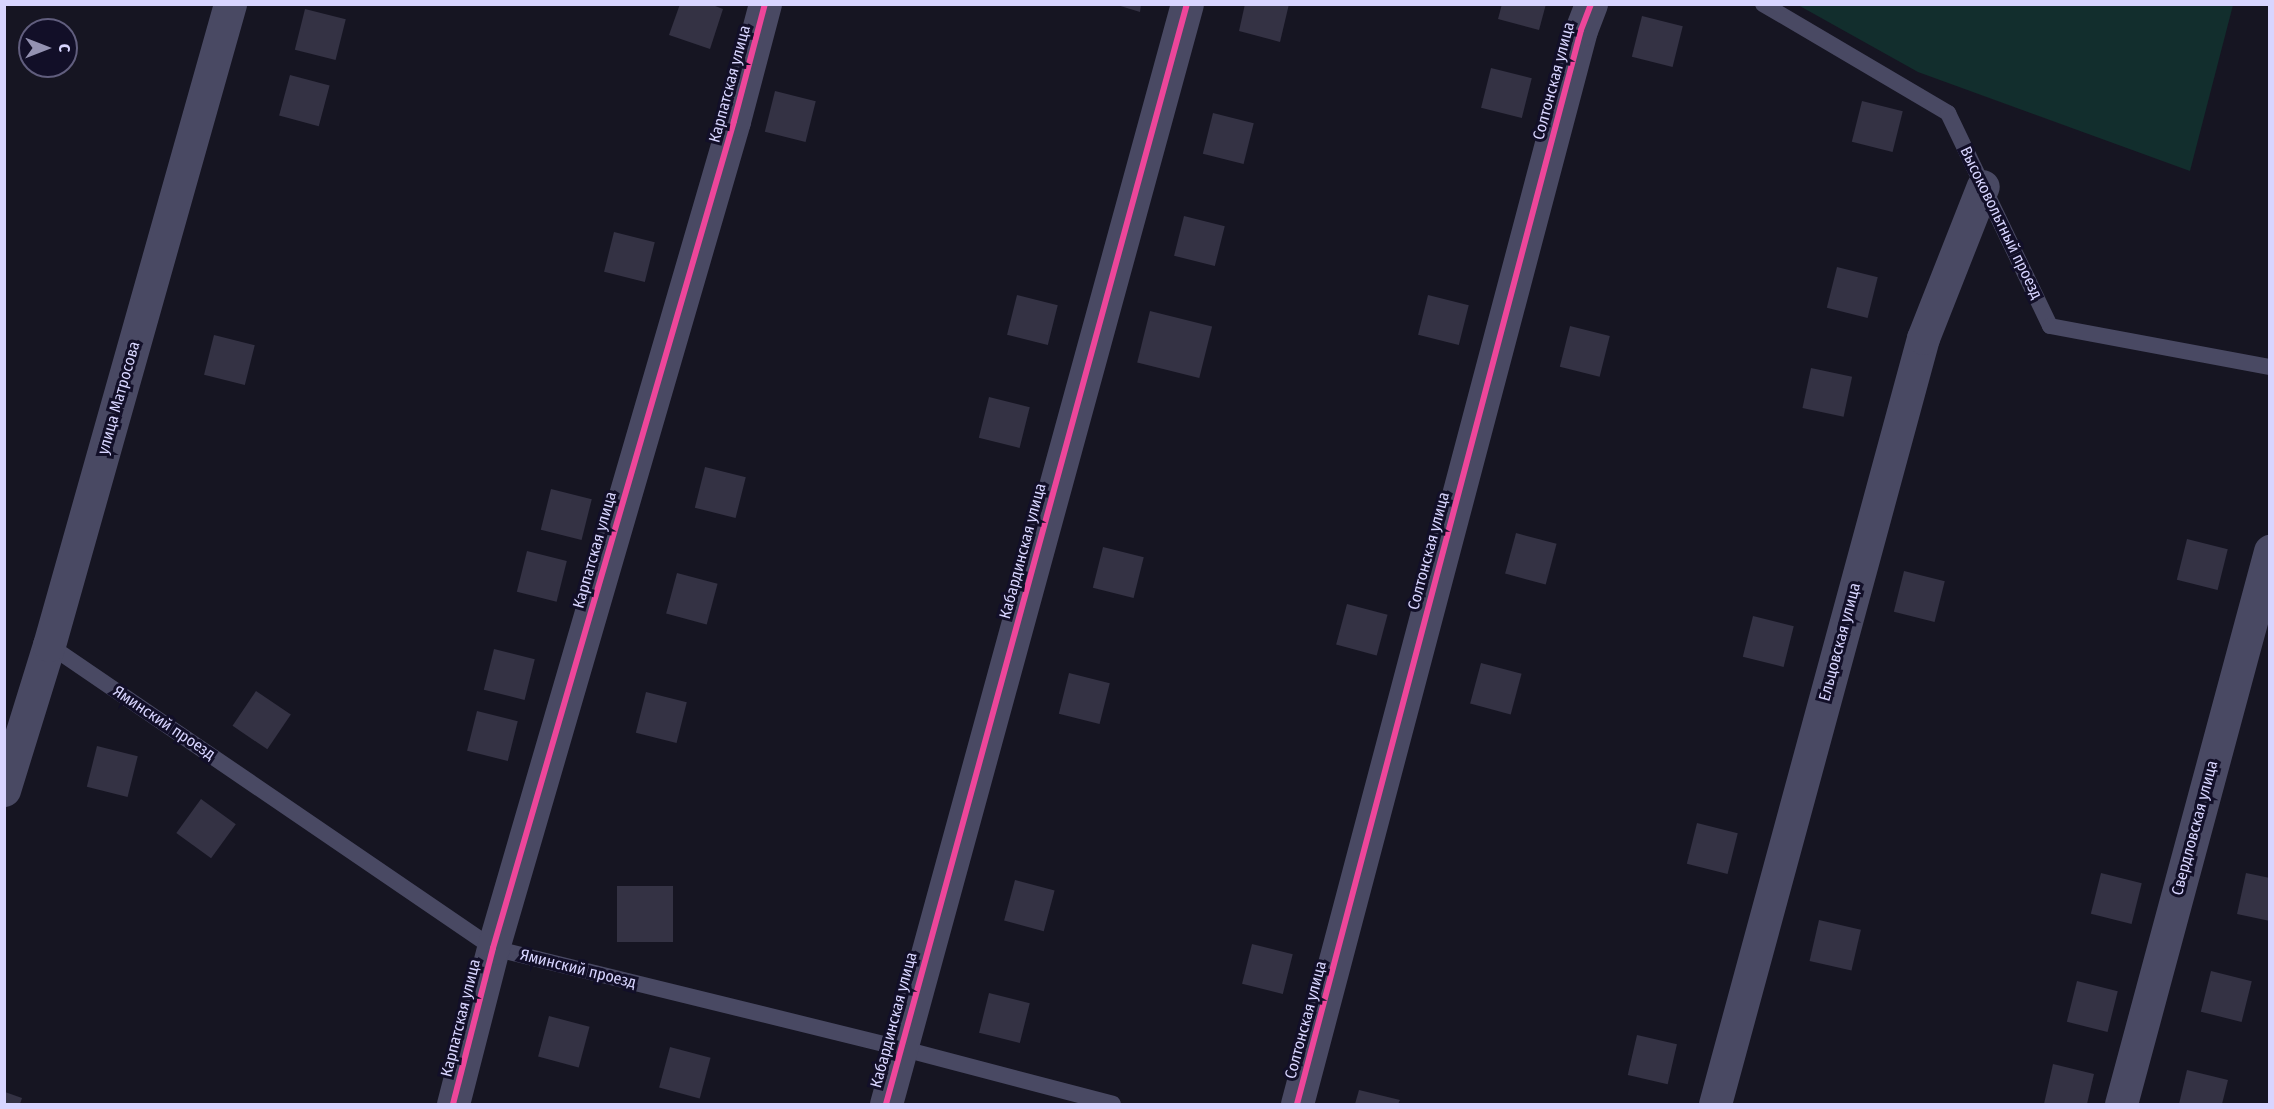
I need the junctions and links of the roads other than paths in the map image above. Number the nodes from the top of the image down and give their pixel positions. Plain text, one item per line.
1 (230, 4) edge
2 (765, 4) edge
3 (1186, 4) edge
4 (1591, 4) edge
5 (1763, 4) edge
6 (1983, 186) junction
7 (2270, 367) edge
8 (2270, 551) edge
9 (49, 645) junction
10 (4, 790) edge
11 (493, 948) junction
12 (900, 1048) junction
13 (453, 1104) edge
14 (886, 1104) edge
15 (1113, 1104) edge
16 (1298, 1104) edge
17 (1715, 1104) edge
18 (2121, 1104) edge

1 - 9 street, улица Матросова
2 - 11 street, Карпатская улица
3 - 12 street, Кабардинская улица
4 - 16 street, Солтонская улица
5 - 6 lane, Высоковольтный проезд
6 - 7 lane, Высоковольтный проезд
6 - 17 street, Ельцовская улица
8 - 18 street, Свердловская улица
9 - 10 street, улица Матросова
9 - 11 lane, Яминский проезд
11 - 12 lane, Яминский проезд
11 - 13 street, Карпатская улица
12 - 14 street, Кабардинская улица
12 - 15 lane, Яминский проезд

